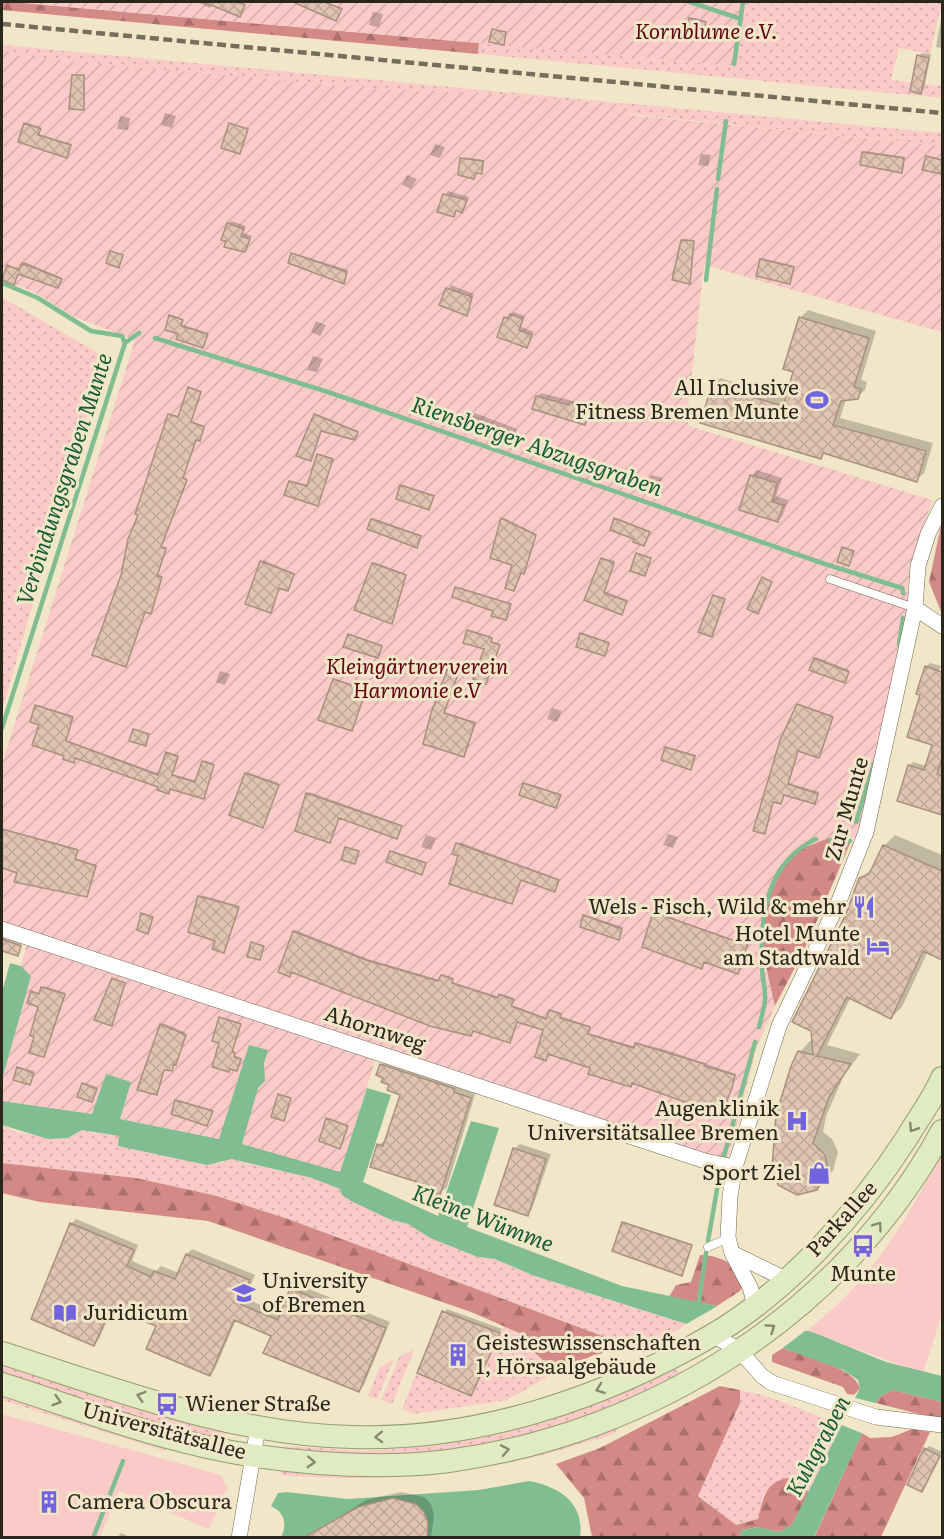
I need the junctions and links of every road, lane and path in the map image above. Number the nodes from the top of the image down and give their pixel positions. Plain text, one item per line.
1 (942, 506) edge
2 (830, 579) dead end
3 (915, 608) junction
4 (942, 626) edge
5 (2, 929) edge
6 (942, 1078) edge
7 (942, 1131) edge
8 (735, 1167) junction
9 (730, 1246) junction
10 (708, 1247) dead end
11 (785, 1279) junction
12 (755, 1305) junction
13 (713, 1335) junction
14 (744, 1347) junction
15 (2, 1353) edge
16 (2, 1384) edge
17 (942, 1425) edge
18 (258, 1427) junction
19 (253, 1456) junction
20 (239, 1538) edge

1 - 3 street, Zur Munte
2 - 3 lane
3 - 4 street
3 - 8 street, Zur Munte
5 - 8 street, Ahornweg
6 -> 11 main road, Parkallee
14 -> 7 main road, Parkallee
8 - 9 street, Zur Munte
9 - 10 lane
9 - 11 street
9 - 12 street
11 - 12 main road, Parkallee
12 - 13 main road, Parkallee
13 - 14 street
13 -> 18 main road, Universitätsallee
14 - 17 street
19 -> 14 main road, Universitätsallee
18 -> 15 main road, Universitätsallee
16 -> 19 main road, Universitätsallee
18 - 19 street
19 - 20 street

